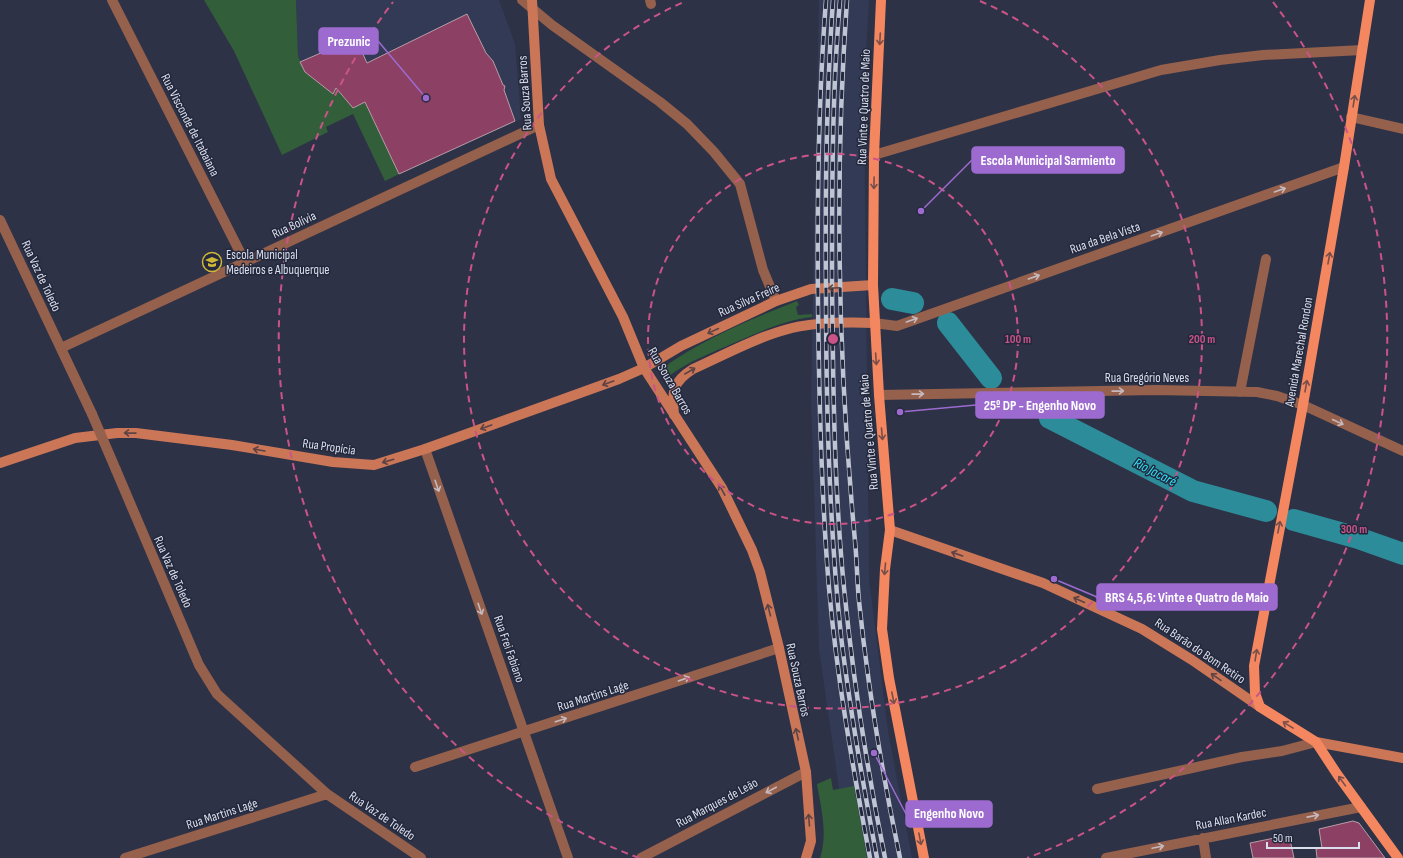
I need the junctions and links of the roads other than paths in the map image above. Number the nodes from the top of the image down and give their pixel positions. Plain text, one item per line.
1 (112, 0) edge
2 (522, 0) edge
3 (881, 0) edge
4 (1370, 0) edge
5 (532, 4) edge
6 (1362, 50) junction
7 (1351, 117) junction
8 (538, 125) junction
9 (1403, 129) edge
10 (874, 155) junction
11 (1344, 167) junction
12 (0, 220) edge
13 (1266, 259) dead end
14 (245, 262) junction
15 (873, 286) junction
16 (776, 301) junction
17 (874, 323) junction
18 (61, 348) junction
19 (644, 368) junction
20 (630, 374) junction
21 (656, 386) junction
22 (1240, 392) junction
23 (879, 395) junction
24 (1303, 405) junction
25 (674, 417) junction
26 (425, 449) junction
27 (1403, 451) edge
28 (0, 463) edge
29 (890, 530) junction
30 (779, 648) junction
31 (1260, 707) junction
32 (524, 732) junction
33 (1316, 742) junction
34 (1403, 757) edge
35 (415, 767) dead end
36 (806, 772) junction
37 (1097, 789) dead end
38 (327, 794) junction
39 (1361, 807) junction
40 (1203, 838) junction
41 (125, 858) edge
42 (421, 858) edge
43 (568, 858) edge
44 (641, 858) edge
45 (806, 858) edge
46 (924, 858) edge
47 (1106, 858) edge
48 (1206, 858) edge
49 (1398, 858) edge

1 - 14 street, Rua Visconde de Itabaiana
2 - 5 street
3 -> 10 main road, Rua Vinte e Quatro de Maio
4 - 6 main road, Avenida Marechal Rondon
5 - 8 main road, Rua Souza Barros
5 - 16 street
7 -> 6 main road, Avenida Marechal Rondon
6 - 10 street
7 - 9 street
7 - 11 main road, Avenida Marechal Rondon
8 - 14 street, Rua Bolívia
8 - 19 main road, Rua Souza Barros
10 -> 15 main road, Rua Vinte e Quatro de Maio
17 -> 11 street, Rua da Bela Vista
24 -> 11 main road, Avenida Marechal Rondon
12 - 18 street, Rua Vaz de Toledo
13 - 22 street
14 - 18 street, Rua Bolívia
15 -> 16 main road, Rua Silva Freire
15 - 17 main road, Rua Vinte e Quatro de Maio
16 -> 19 main road, Rua Silva Freire
17 -> 23 main road, Rua Vinte e Quatro de Maio
25 -> 17 main road
18 - 38 street, Rua Vaz de Toledo, bridge
19 - 20 main road, Rua Propícia
19 - 21 main road, Rua Souza Barros
20 - 21 main road
20 -> 26 main road, Rua Propícia
21 - 25 main road, Rua Souza Barros
23 -> 22 street, Rua Gregório Neves
22 - 24 street, Rua Gregório Neves
23 -> 29 main road, Rua Vinte e Quatro de Maio
24 -> 27 street, Rua Gregório Neves
31 -> 24 main road, Avenida Marechal Rondon
30 -> 25 main road, Rua Souza Barros
26 -> 28 main road, Rua Propícia
26 -> 32 street, Rua Frei Fabiano
31 -> 29 main road, Rua Barão do Bom Retiro
29 -> 46 main road, Rua Vinte e Quatro de Maio
32 -> 30 street, Rua Martins Lage
36 -> 30 main road, Rua Souza Barros
33 -> 31 main road, Rua Barão do Bom Retiro
32 - 35 street, Rua Martins Lage
32 - 43 street, Rua Frei Fabiano
33 - 34 main road, Rua Barão do Bom Retiro
33 - 37 street
39 -> 33 main road
36 -> 44 street, Rua Marques de Leão
45 -> 36 main road, Rua Souza Barros
38 - 41 street, Rua Martins Lage
38 - 42 street, Rua Vaz de Toledo
40 -> 39 street, Rua Allan Kardec
39 - 49 main road
47 -> 40 street, Rua Allan Kardec
40 - 48 street

